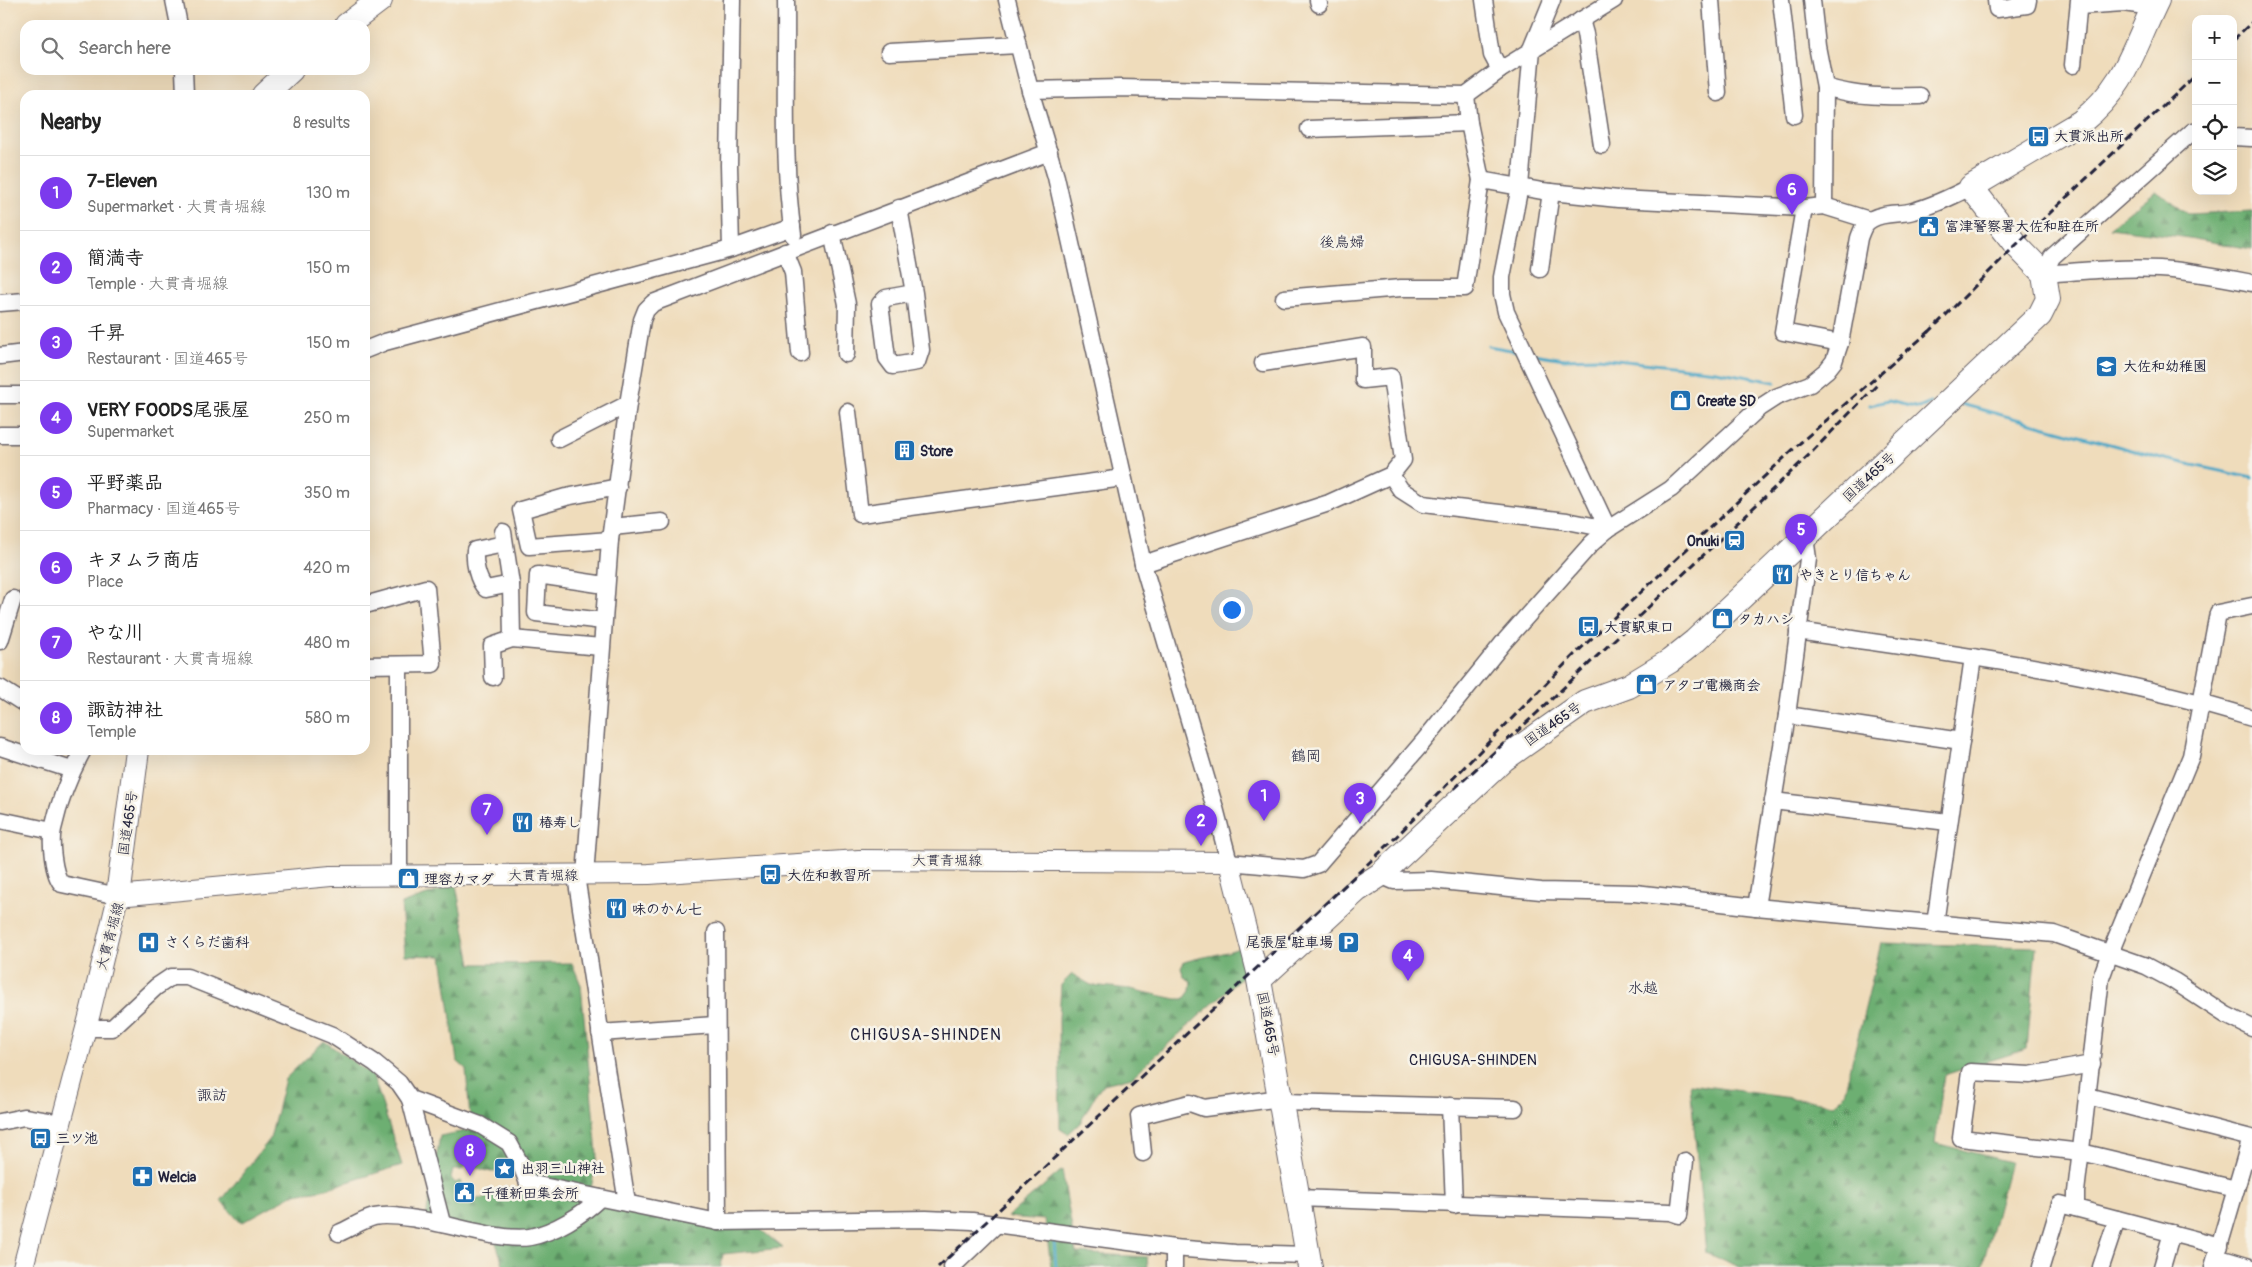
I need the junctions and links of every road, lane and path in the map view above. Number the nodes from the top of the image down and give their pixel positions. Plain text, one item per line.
1 (174, 0) edge
2 (380, 0) edge
3 (732, 0) edge
4 (786, 0) edge
5 (1007, 0) edge
6 (1484, 0) edge
7 (1552, 0) edge
8 (1614, 0) edge
9 (1711, 0) edge
10 (1781, 0) edge
11 (1812, 0) edge
12 (1996, 0) edge
13 (2028, 0) edge
14 (2079, 3) edge
15 (2155, 4) edge
16 (177, 20) edge
17 (354, 20) edge
18 (1581, 20) junction
19 (1018, 45) junction
20 (1532, 49) junction
21 (888, 52) dead end
22 (2073, 65) dead end
23 (1500, 70) junction
24 (184, 75) edge
25 (286, 75) edge
26 (1825, 87) junction
27 (185, 90) edge
28 (269, 90) edge
29 (1030, 90) junction
30 (1718, 93) dead end
31 (1466, 94) junction
32 (1920, 96) dead end
33 (1794, 115) dead end
34 (1469, 123) junction
35 (1309, 128) dead end
36 (2192, 132) edge
37 (2237, 136) edge
38 (2252, 138) edge
39 (1602, 145) dead end
40 (1049, 152) junction
41 (1481, 180) junction
42 (1520, 186) junction
43 (1971, 187) junction
44 (1551, 192) junction
45 (1824, 206) junction
46 (899, 208) junction
47 (1804, 208) junction
48 (1869, 220) junction
49 (792, 226) junction
50 (832, 233) junction
51 (731, 249) junction
52 (790, 250) junction
53 (1540, 269) dead end
54 (2044, 274) junction
55 (2252, 283) edge
56 (914, 293) dead end
57 (1284, 298) dead end
58 (20, 301) edge
59 (0, 303) edge
60 (1840, 343) junction
61 (370, 348) edge
62 (800, 353) dead end
63 (20, 354) edge
64 (846, 354) dead end
65 (0, 356) edge
66 (1263, 363) dead end
67 (0, 395) edge
68 (20, 395) edge
69 (628, 404) junction
70 (848, 412) dead end
71 (0, 435) edge
72 (20, 435) edge
73 (559, 439) dead end
74 (1391, 475) junction
75 (1123, 478) junction
76 (618, 487) junction
77 (662, 522) dead end
78 (1608, 530) junction
79 (611, 534) junction
80 (1805, 537) junction
81 (1143, 564) junction
82 (510, 584) junction
83 (605, 585) junction
84 (12, 599) dead end
85 (370, 604) edge
86 (2252, 606) edge
87 (602, 621) junction
88 (1798, 631) junction
89 (512, 640) junction
90 (0, 641) edge
91 (601, 647) junction
92 (1973, 657) junction
93 (370, 665) edge
94 (399, 665) junction
95 (493, 677) dead end
96 (0, 688) edge
97 (20, 701) edge
98 (2202, 702) junction
99 (1787, 716) junction
100 (2252, 718) edge
101 (1961, 741) junction
102 (0, 747) edge
103 (20, 753) edge
104 (25, 755) edge
105 (80, 755) edge
106 (136, 755) edge
107 (72, 770) junction
108 (1773, 801) junction
109 (0, 820) edge
110 (1948, 822) junction
111 (52, 831) junction
112 (1228, 862) junction
113 (399, 874) junction
114 (1380, 875) junction
115 (580, 876) junction
116 (118, 896) junction
117 (1756, 907) junction
118 (1935, 924) junction
119 (716, 932) dead end
120 (2110, 953) junction
121 (1259, 980) junction
122 (715, 1025) junction
123 (86, 1028) junction
124 (2252, 1028) edge
125 (600, 1033) junction
126 (2092, 1064) junction
127 (2088, 1096) junction
128 (410, 1099) junction
129 (1282, 1100) junction
130 (1450, 1106) junction
131 (1515, 1108) dead end
132 (0, 1122) edge
133 (61, 1124) junction
134 (2081, 1152) junction
135 (1143, 1154) dead end
136 (1685, 1161) dead end
137 (2236, 1189) junction
138 (600, 1198) junction
139 (1298, 1198) junction
140 (627, 1203) junction
141 (1454, 1205) junction
142 (2076, 1208) junction
143 (2118, 1219) junction
144 (718, 1222) junction
145 (442, 1223) junction
146 (996, 1224) junction
147 (339, 1233) dead end
148 (2172, 1233) junction
149 (1174, 1248) junction
150 (2217, 1257) edge
151 (1235, 1260) edge
152 (1308, 1261) edge
153 (23, 1267) edge
154 (952, 1267) edge
155 (1174, 1267) edge
156 (2041, 1267) edge
157 (2101, 1267) edge
158 (2162, 1267) edge
159 (2250, 1267) edge

1 - 16 street
2 - 17 highway
3 - 51 street
4 - 49 street
5 - 19 street
6 - 23 street
7 - 20 street
8 - 18 street
9 - 30 street
10 - 33 street
11 - 26 street
12 - 13 street
14 - 15 street
14 - 22 street
15 - 43 highway
18 - 20 street
18 - 39 street
19 - 21 street
19 - 29 street
20 - 23 street
20 - 42 street
23 - 31 street
24 - 27 street
25 - 28 highway
26 - 32 street
26 - 45 street
29 - 31 street
29 - 40 street
31 - 34 street
34 - 35 street
34 - 41 street
36 - 54 street
37 - 38 street
40 - 46 street
40 - 75 street
41 - 42 street
41 - 57 street
42 - 44 street
42 - 78 street
43 - 48 street
43 - 54 highway
44 - 47 street
44 - 53 street
45 - 47 street
45 - 48 street
46 - 50 street
46 - 56 street
47 - 60 street
48 - 60 street
49 - 51 street
49 - 52 street
50 - 52 street
50 - 64 street
51 - 61 street
52 - 62 street
52 - 69 street
54 - 55 street
54 - 80 highway, 国道465号
58 - 59 street
60 - 78 street
63 - 65 street
66 - 74 street
67 - 68 street
69 - 73 street
69 - 76 street
70 - 75 street
71 - 72 street
74 - 78 street
74 - 81 street
75 - 81 street
76 - 79 street
76 - 79 street
77 - 79 street
78 - 112 street
79 - 83 street
80 - 88 street
80 - 114 highway, 国道465号
81 - 112 street
82 - 82 street
82 - 89 street
83 - 87 street
83 - 87 street
84 - 90 street
85 - 94 street
86 - 98 street
87 - 91 street
88 - 92 street
88 - 99 street
89 - 91 street
89 - 95 street
91 - 115 street
92 - 98 street
92 - 101 street
93 - 94 street
94 - 113 street
96 - 97 street
98 - 100 street
98 - 120 street
99 - 101 street
99 - 108 street
101 - 110 street
102 - 103 street
104 - 107 street
105 - 107 street
106 - 116 highway, 国道465号
107 - 111 street
108 - 110 street
108 - 117 street
109 - 111 street
110 - 118 street
111 - 116 street
112 - 115 main road, 大貫青堀線
112 - 121 main road
113 - 115 main road, 大貫青堀線
113 - 116 main road, 大貫青堀線
114 - 117 street
114 - 121 highway, 国道465号
115 - 125 street
116 - 123 main road, 大貫青堀線
117 - 118 street
118 - 120 street
119 - 122 street
120 - 124 street
120 - 126 street
121 - 129 highway, 国道465号
122 - 125 street
122 - 144 street
123 - 128 street
123 - 133 main road, 大貫青堀線
125 - 140 street
126 - 127 street
126 - 134 street
127 - 134 street
127 - 137 street
128 - 138 street
128 - 145 street
129 - 130 street
129 - 135 street
129 - 139 highway, 国道465号
130 - 131 street
130 - 141 street
132 - 133 street
133 - 153 main road, 大貫青堀線
134 - 137 street
134 - 142 street
136 - 141 street
137 - 150 street
138 - 140 street
138 - 145 street
139 - 141 street
139 - 152 highway, 国道465号
140 - 144 street
142 - 143 street
142 - 156 street
143 - 148 street
143 - 157 street
144 - 146 street
145 - 147 street
146 - 149 street
146 - 154 street
148 - 150 street
148 - 158 street
149 - 151 street
149 - 155 street
150 - 159 street
151 - 152 street

